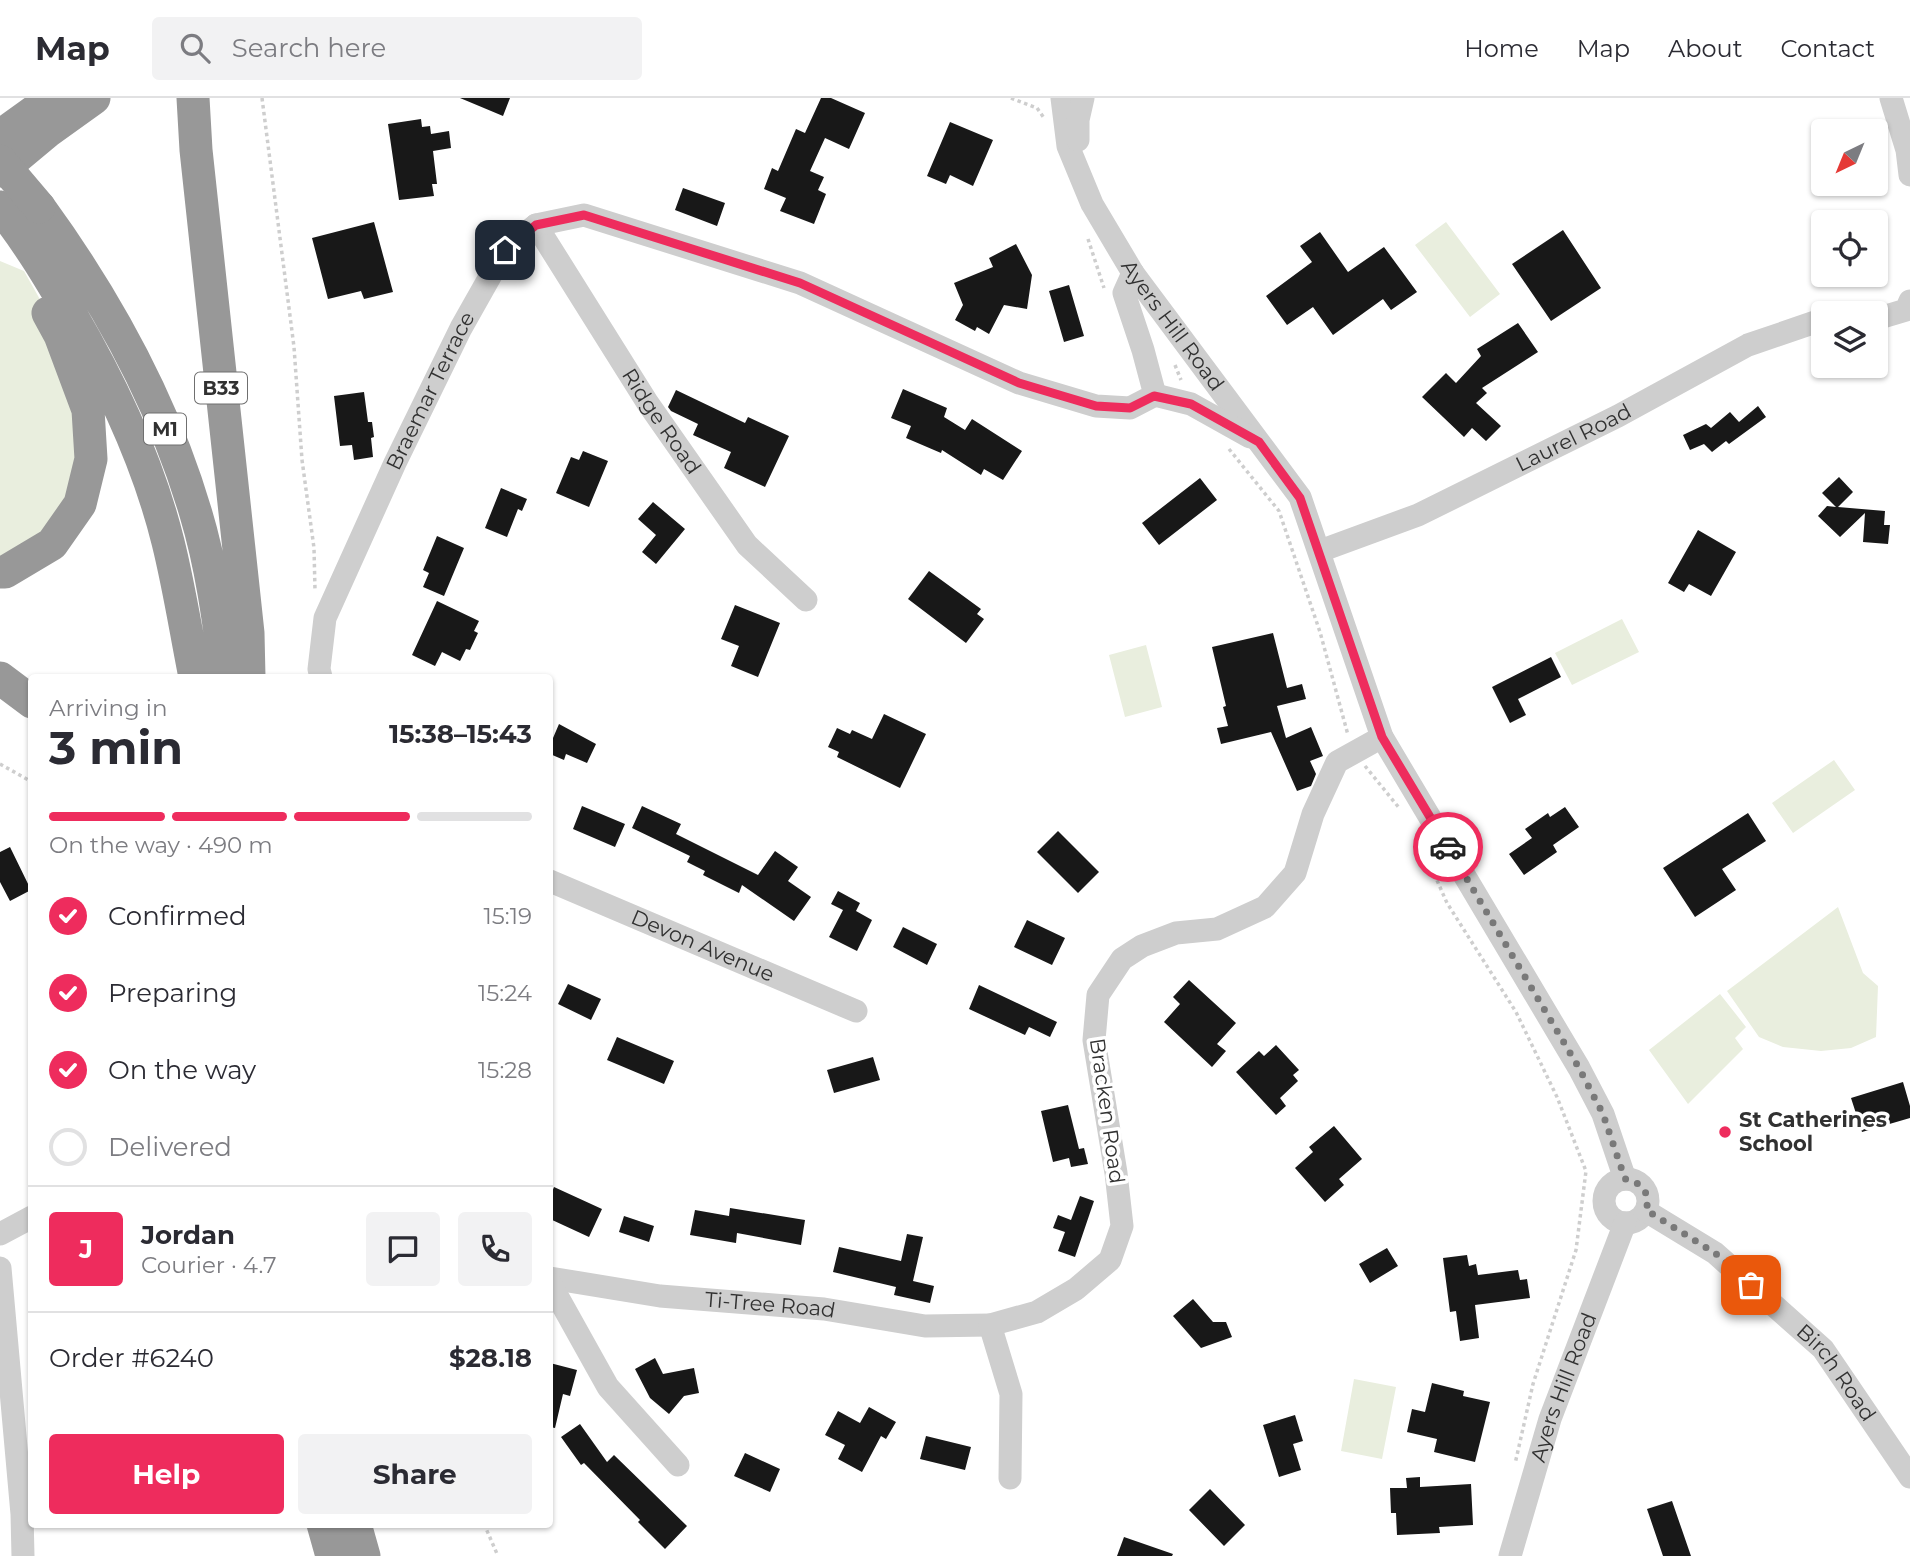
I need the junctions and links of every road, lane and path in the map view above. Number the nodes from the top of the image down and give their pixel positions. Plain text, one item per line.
1 (52, 98) edge
2 (94, 98) edge
3 (193, 98) edge
4 (262, 98) edge
5 (1011, 98) edge
6 (1062, 98) edge
7 (1083, 98) edge
8 (1891, 98) edge
9 (1049, 125) dead end
10 (0, 136) edge
11 (1908, 150) edge
12 (0, 161) edge
13 (0, 171) edge
14 (1910, 175) edge
15 (1081, 178) junction
16 (11, 222) edge
17 (536, 225) junction
18 (1084, 229) dead end
19 (1128, 283) junction
20 (1910, 301) edge
21 (1888, 315) edge
22 (1811, 323) edge
23 (1172, 359) dead end
24 (1154, 396) junction
25 (1191, 404) junction
26 (1259, 442) junction
27 (1226, 446) dead end
28 (1320, 551) junction
29 (0, 572) edge
30 (806, 600) dead end
31 (315, 603) dead end
32 (193, 674) edge
33 (226, 674) edge
34 (249, 674) edge
35 (320, 674) edge
36 (0, 678) edge
37 (28, 699) edge
38 (1382, 737) junction
39 (1353, 751) junction
40 (0, 764) edge
41 (28, 780) edge
42 (1403, 813) dead end
43 (1416, 834) dead end
44 (553, 882) edge
45 (856, 1011) dead end
46 (1625, 1179) junction
47 (1646, 1210) junction
48 (28, 1219) edge
49 (1625, 1223) junction
50 (0, 1234) edge
51 (0, 1268) edge
52 (553, 1281) edge
53 (553, 1286) edge
54 (990, 1325) junction
55 (678, 1465) dead end
56 (1511, 1476) dead end
57 (1910, 1477) edge
58 (1010, 1478) dead end
59 (324, 1528) edge
60 (356, 1528) edge
61 (486, 1528) edge
62 (23, 1556) edge
63 (332, 1556) edge
64 (364, 1556) edge
65 (498, 1556) edge
66 (1510, 1556) edge

1 - 10 highway
2 - 13 highway
3 - 34 highway, B33
4 - 31 path
5 - 9 path
6 - 15 street, Ayers Hill Road
7 - 15 street, Ayers Hill Road
8 - 11 street
11 - 14 street
12 - 16 highway, M1, bridge
15 - 19 street, Ayers Hill Road
16 - 29 highway
16 - 32 highway, M1
16 - 33 highway, M1
17 - 24 street, Braemar Terrace
17 - 30 street, Ridge Road
17 - 35 street, Braemar Terrace
18 - 19 path
19 - 24 street
19 - 26 street, Ayers Hill Road
20 - 21 street
22 - 28 street, Laurel Road
23 - 25 path
24 - 25 street
25 - 26 street
26 - 28 street, Ayers Hill Road
27 - 39 path
28 - 38 street, Ayers Hill Road
36 - 37 highway
38 - 39 street, Bracken Road
38 - 46 street, Ayers Hill Road
39 - 42 path
39 - 54 street, Bracken Road
40 - 41 path
43 - 56 path
44 - 45 street, Devon Avenue
46 - 47 street
46 - 49 street
47 - 49 street
47 - 57 street, Birch Road
48 - 50 street
49 - 66 street, Ayers Hill Road
51 - 62 street
52 - 54 street, Ti-Tree Road
53 - 55 street
54 - 58 street
59 - 63 highway
60 - 64 highway
61 - 65 path

